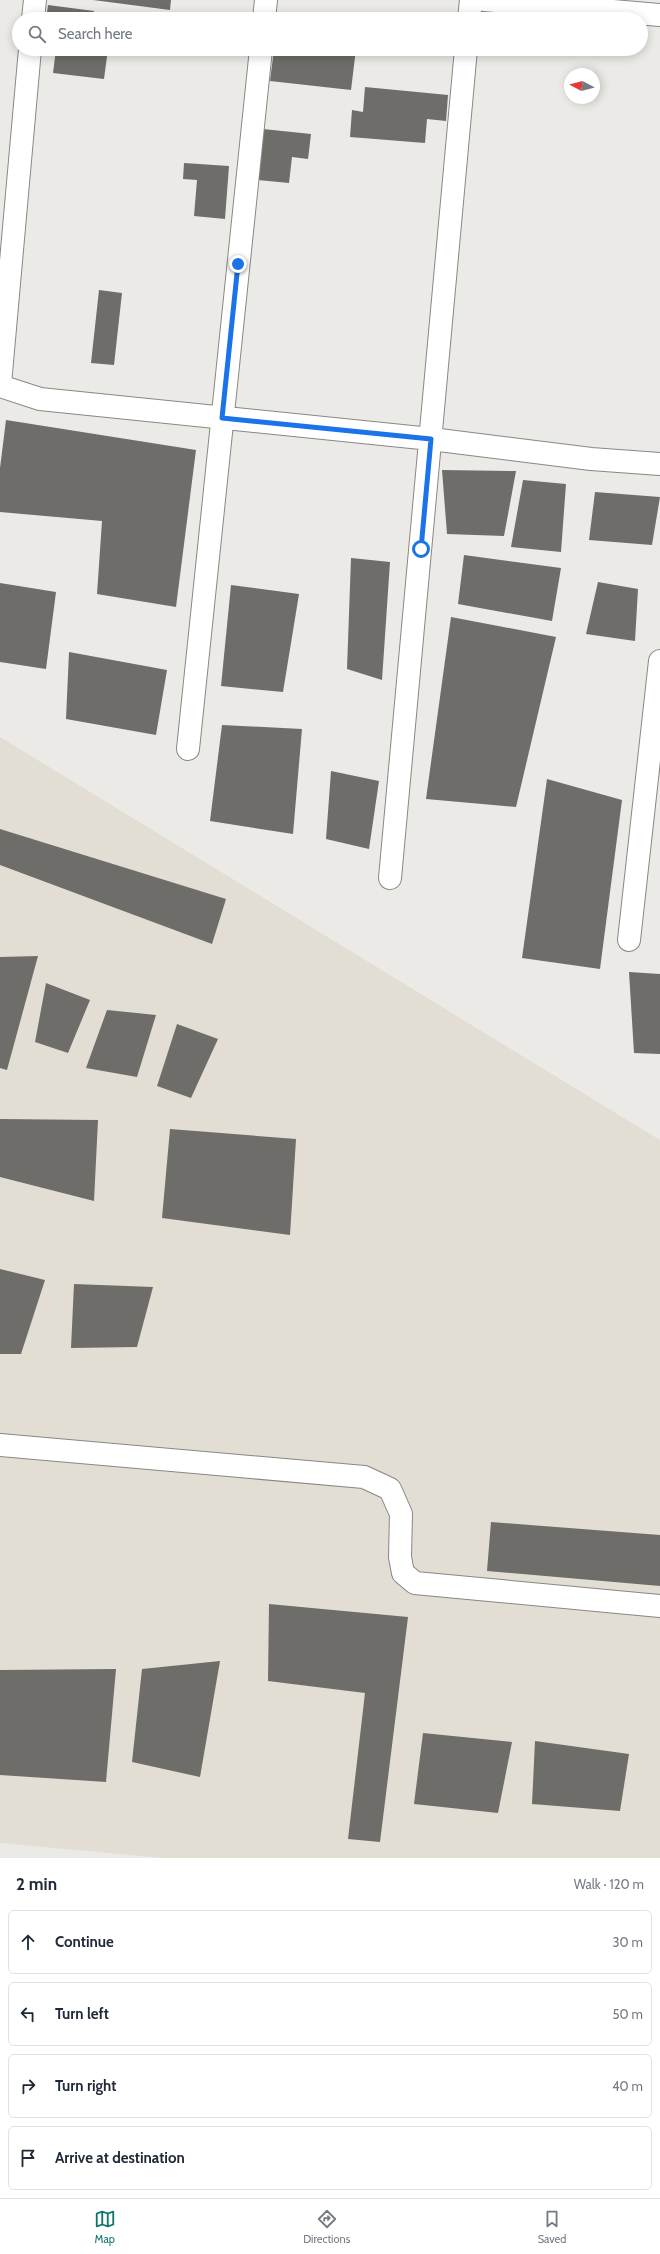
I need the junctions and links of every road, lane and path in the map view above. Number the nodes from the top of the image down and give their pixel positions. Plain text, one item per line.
1 (35, 0) edge
2 (266, 0) edge
3 (471, 0) edge
4 (484, 0) edge
5 (34, 12) edge
6 (265, 12) edge
7 (470, 12) edge
8 (625, 12) edge
9 (648, 14) edge
10 (660, 15) edge
11 (29, 56) edge
12 (260, 56) edge
13 (465, 56) edge
14 (0, 385) edge
15 (222, 418) junction
16 (431, 439) junction
17 (660, 464) edge
18 (660, 661) edge
19 (188, 748) dead end
20 (652, 821) edge
21 (390, 878) dead end
22 (629, 940) dead end
23 (0, 1445) edge
24 (660, 1606) edge

1 - 5 street
2 - 6 street
3 - 7 street
4 - 8 street
9 - 10 street
11 - 14 street
12 - 15 street
13 - 16 street
14 - 15 street
15 - 16 street
15 - 19 street
16 - 17 street
16 - 21 street
18 - 20 street
20 - 22 street
23 - 24 street

